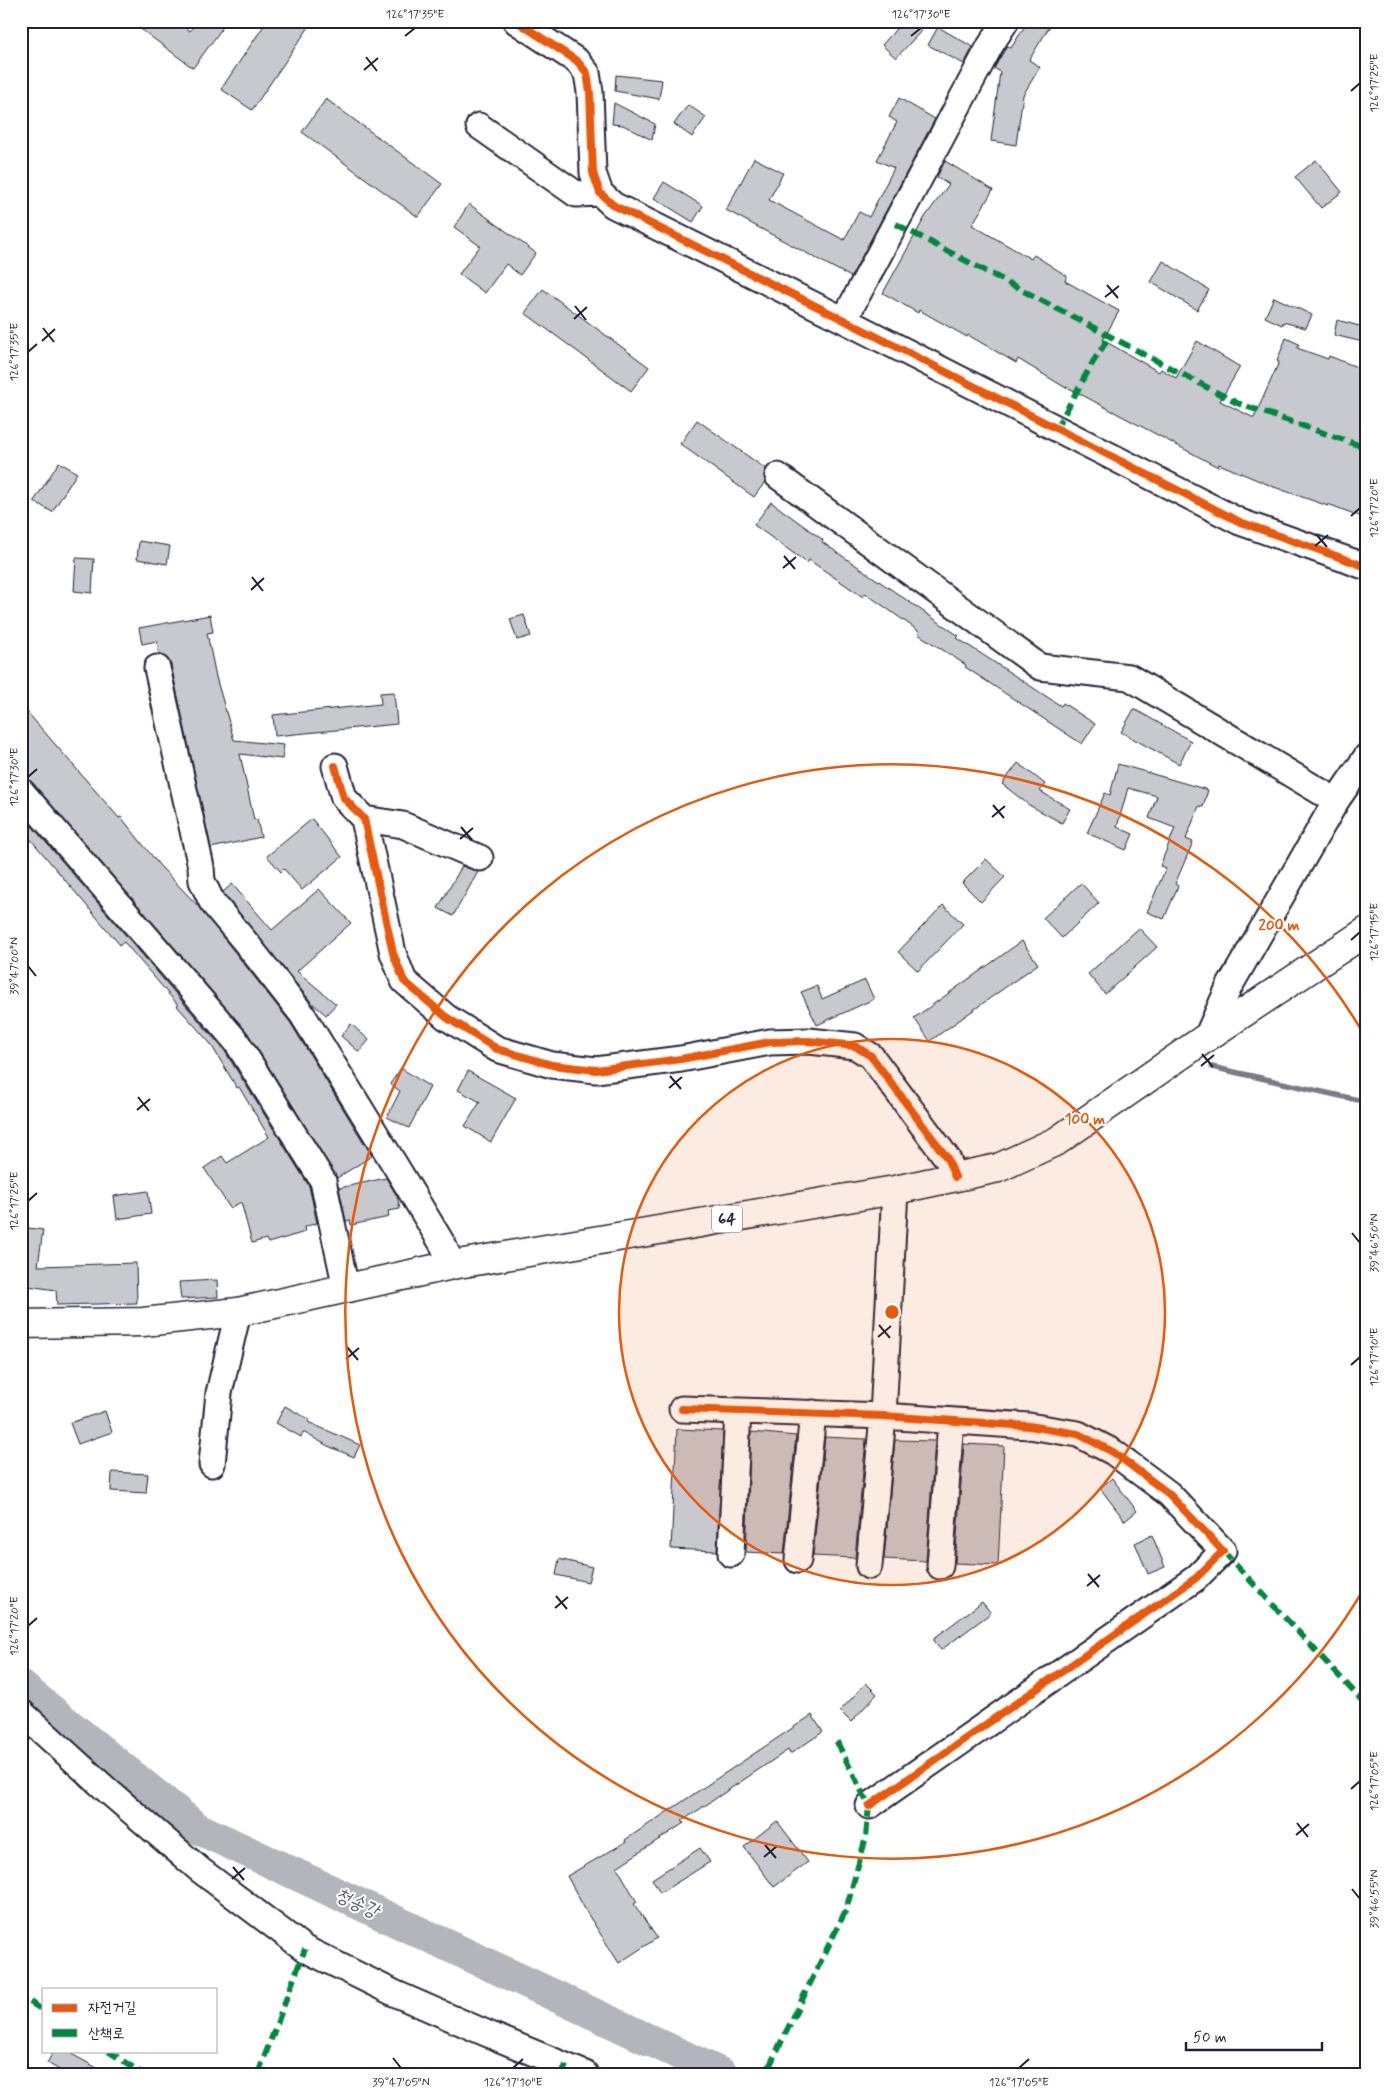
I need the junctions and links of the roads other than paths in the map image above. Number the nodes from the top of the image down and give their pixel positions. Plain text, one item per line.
1 (516, 21) edge
2 (1006, 21) edge
3 (479, 126) dead end
4 (600, 193) junction
5 (844, 320) junction
6 (778, 476) dead end
7 (1367, 567) edge
8 (157, 668) dead end
9 (1367, 756) edge
10 (335, 766) dead end
11 (21, 791) edge
12 (1336, 801) junction
13 (364, 819) junction
14 (480, 858) dead end
15 (1367, 931) edge
16 (1207, 1037) junction
17 (955, 1177) junction
18 (895, 1190) junction
19 (452, 1265) junction
20 (346, 1288) junction
21 (238, 1312) junction
22 (21, 1324) edge
23 (682, 1409) dead end
24 (738, 1411) junction
25 (813, 1413) junction
26 (883, 1416) junction
27 (951, 1420) junction
28 (212, 1464) dead end
29 (731, 1554) dead end
30 (798, 1560) dead end
31 (869, 1566) dead end
32 (940, 1566) dead end
33 (21, 1712) edge
34 (869, 1806) dead end
35 (585, 2074) edge

1 - 4 street
2 - 5 street
3 - 4 street
4 - 5 street
5 - 7 street
6 - 12 street
8 - 19 street
9 - 12 street
10 - 13 street
11 - 20 street
12 - 16 street
13 - 14 street
13 - 17 street
15 - 16 main road, 64
16 - 17 main road, 64
17 - 18 main road, 64
18 - 19 main road, 64
18 - 26 street
19 - 20 main road, 64
20 - 21 main road, 64
21 - 22 main road, 64
21 - 28 street
23 - 24 street
24 - 25 street
24 - 29 street
25 - 26 street
25 - 30 street
26 - 27 street
26 - 31 street
27 - 32 street
27 - 34 street
33 - 35 street

